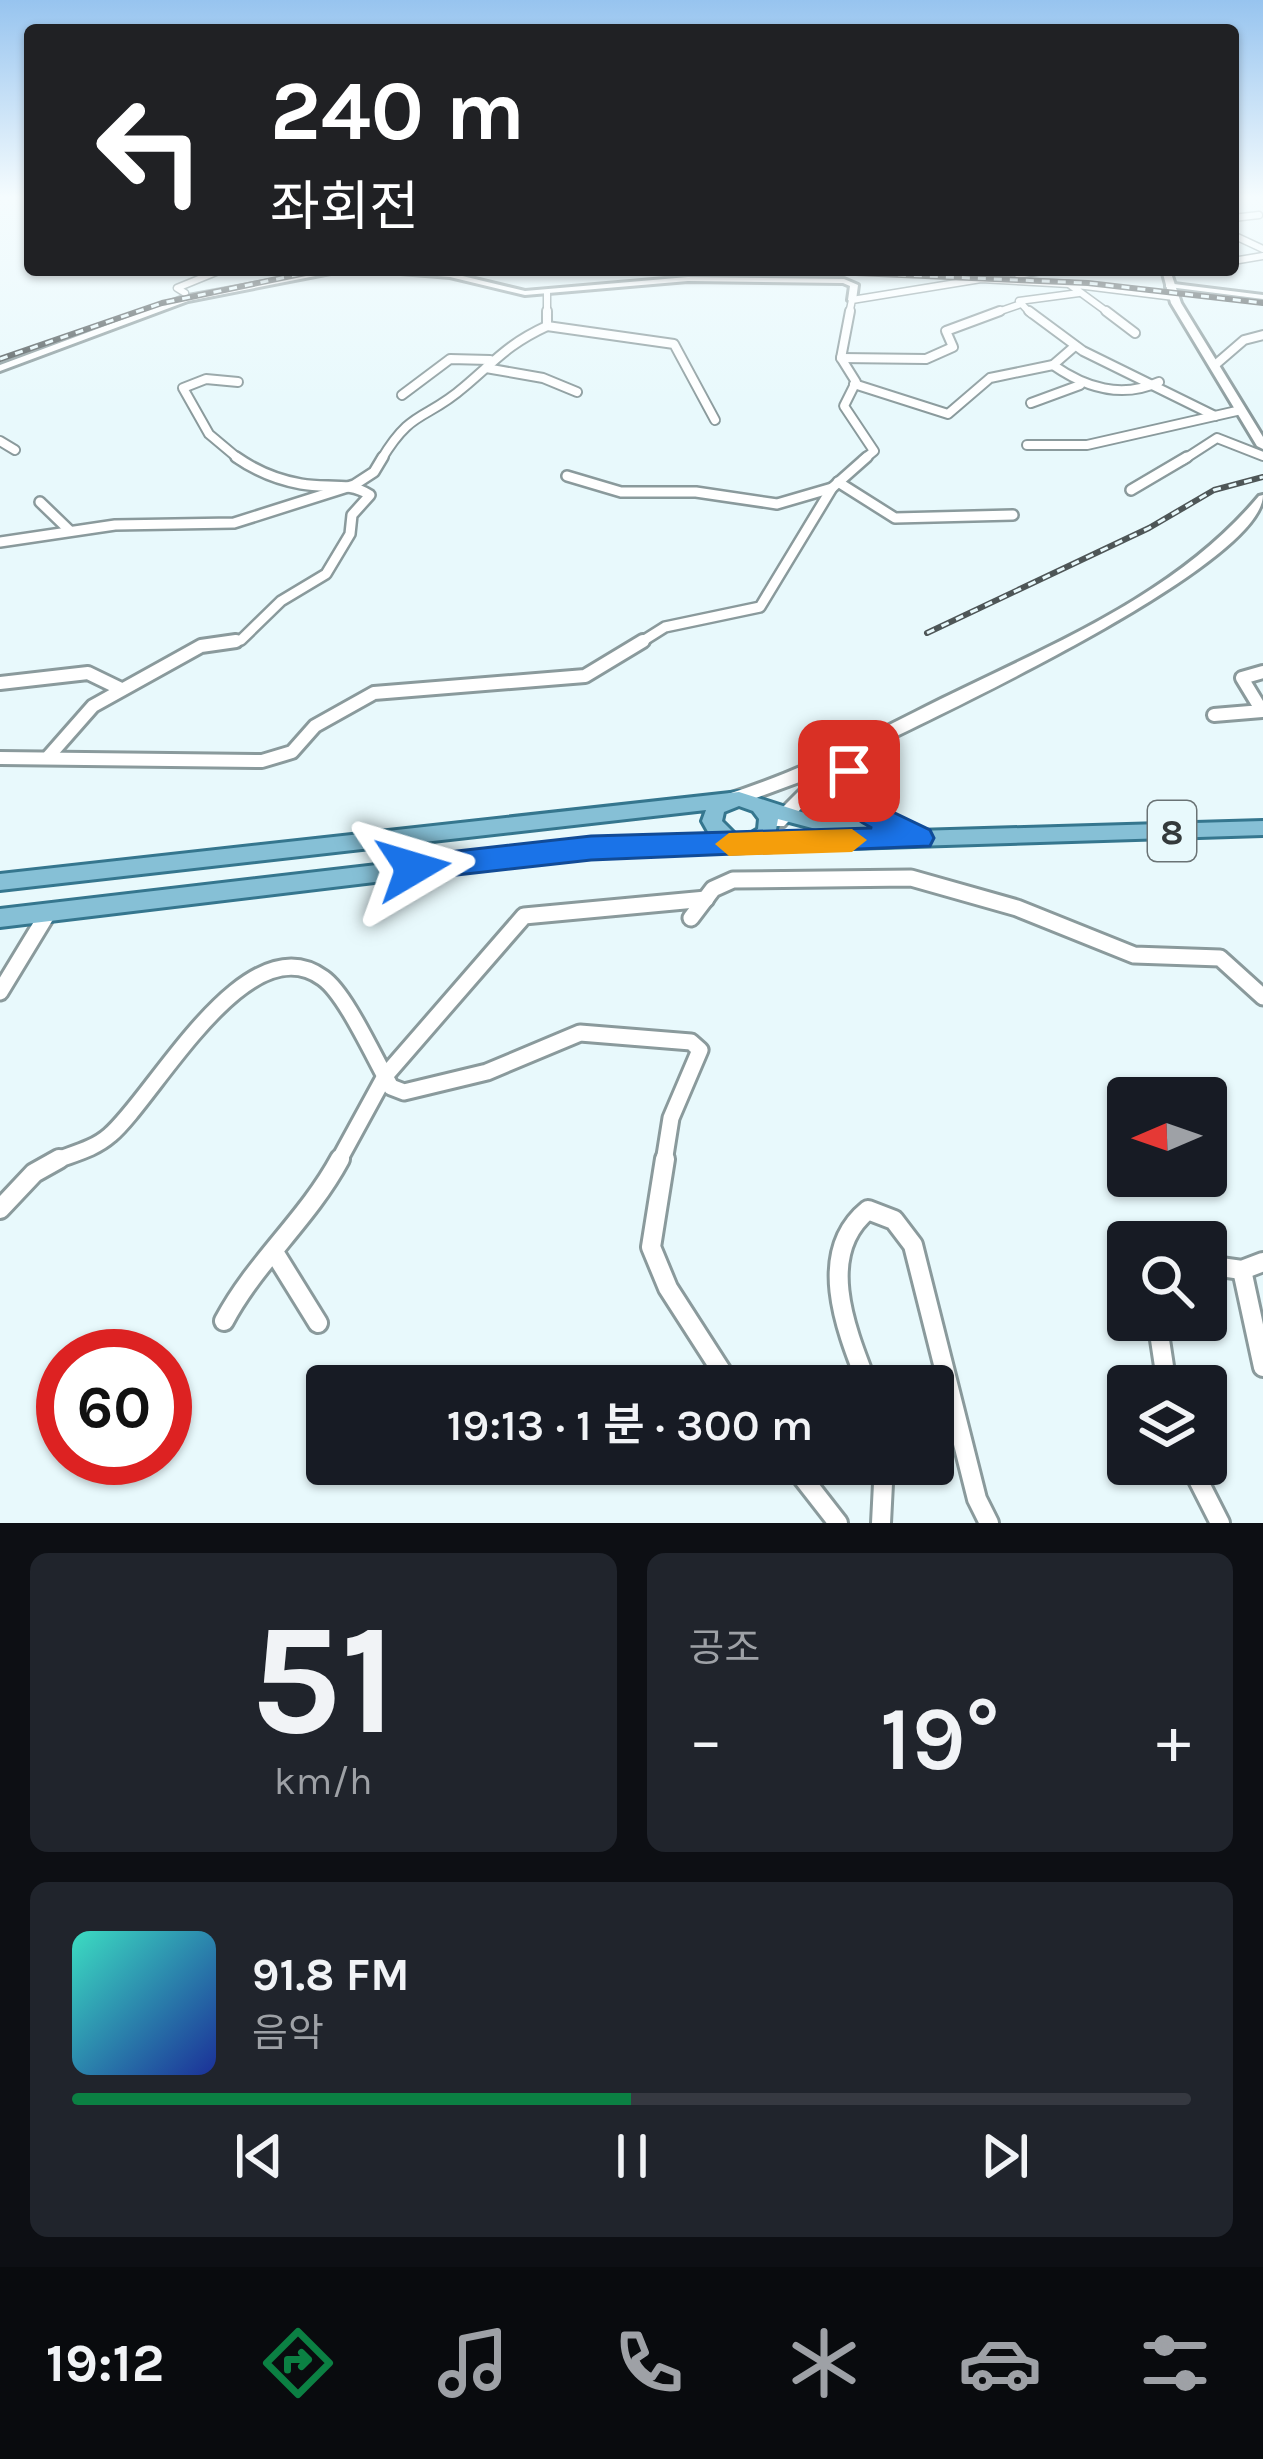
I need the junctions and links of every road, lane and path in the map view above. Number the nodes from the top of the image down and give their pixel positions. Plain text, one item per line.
1 (206, 276) edge
2 (310, 276) edge
3 (454, 276) edge
4 (720, 276) edge
5 (718, 281) junction
6 (1169, 281) edge
7 (1069, 284) junction
8 (1079, 292) junction
9 (185, 293) dead end
10 (548, 293) junction
11 (1263, 297) edge
12 (852, 300) junction
13 (1021, 304) junction
14 (547, 326) junction
15 (1135, 334) dead end
16 (1263, 335) edge
17 (1075, 346) junction
18 (841, 358) junction
19 (488, 364) junction
20 (1053, 364) junction
21 (1215, 365) junction
22 (0, 368) edge
23 (238, 382) dead end
24 (1160, 382) junction
25 (854, 384) junction
26 (1080, 385) junction
27 (577, 392) dead end
28 (402, 395) dead end
29 (1031, 403) dead end
30 (1241, 410) junction
31 (1215, 416) junction
32 (715, 420) dead end
33 (1259, 432) edge
34 (0, 441) edge
35 (1027, 445) dead end
36 (1263, 446) edge
37 (15, 450) dead end
38 (1263, 456) edge
39 (567, 476) dead end
40 (354, 485) junction
41 (835, 485) junction
42 (1131, 490) dead end
43 (1263, 499) edge
44 (40, 502) dead end
45 (1013, 515) dead end
46 (69, 530) junction
47 (0, 542) edge
48 (1263, 672) edge
49 (0, 683) edge
50 (121, 689) junction
51 (1214, 715) dead end
52 (864, 745) junction
53 (846, 754) junction
54 (50, 756) junction
55 (0, 758) edge
56 (730, 800) junction
57 (758, 804) junction
58 (784, 815) junction
59 (1263, 828) edge
60 (767, 832) junction
61 (920, 838) junction
62 (745, 844) junction
63 (0, 882) edge
64 (706, 899) junction
65 (48, 913) junction
66 (0, 918) edge
67 (691, 919) dead end
68 (0, 992) edge
69 (1263, 997) edge
70 (385, 1076) junction
71 (0, 1209) edge
72 (274, 1252) junction
73 (1263, 1262) edge
74 (1227, 1268) edge
75 (1242, 1270) junction
76 (224, 1321) dead end
77 (318, 1323) dead end
78 (718, 1365) edge
79 (862, 1365) edge
80 (943, 1365) edge
81 (1263, 1367) edge
82 (954, 1407) edge
83 (808, 1485) edge
84 (883, 1485) edge
85 (1201, 1485) edge
86 (838, 1523) edge
87 (881, 1523) edge
88 (989, 1523) edge
89 (1220, 1523) edge

1 - 9 street
2 - 22 street
3 - 10 street
4 - 5 street
5 - 10 street
5 - 12 street
6 - 7 street
6 - 11 street
6 - 21 main road
7 - 8 street
7 - 12 street
8 - 13 street
8 - 15 street
10 - 14 street
12 - 18 street
13 - 17 street
13 - 18 street
14 - 19 street
14 - 32 street
16 - 21 street
17 - 20 street
17 - 24 street
18 - 25 street
19 - 27 street
19 - 28 street
19 - 40 street
20 - 25 street
20 - 26 street
21 - 30 main road
23 - 40 street
24 - 26 street
24 - 31 street
25 - 41 street
26 - 29 street
30 - 31 street
30 - 33 main road
31 - 35 street
33 - 36 main road
34 - 37 street
38 - 42 street
39 - 41 street
40 - 46 street
40 - 50 street
41 - 45 street
41 - 54 street
43 - 52 main road
44 - 46 street
46 - 47 street
48 - 51 street
49 - 50 street
50 - 54 street
52 - 53 main road
52 - 61 main road
53 - 56 main road
53 - 58 main road
54 - 55 street
56 - 57 main road
56 - 62 main road
56 - 63 main road
57 - 58 main road, 8
57 - 60 main road
58 - 60 main road
58 - 61 main road, 8
59 - 61 main road, 8
60 - 62 main road
61 - 62 main road, 8
62 - 65 main road, 8
64 - 67 street
64 - 69 street
64 - 70 street
65 - 66 main road, 8
65 - 68 street
70 - 71 street
70 - 72 street
70 - 78 street
72 - 76 street
72 - 77 street
73 - 75 street
74 - 75 street
75 - 81 street
79 - 80 street
82 - 88 street
83 - 86 street
84 - 87 street
85 - 89 street

